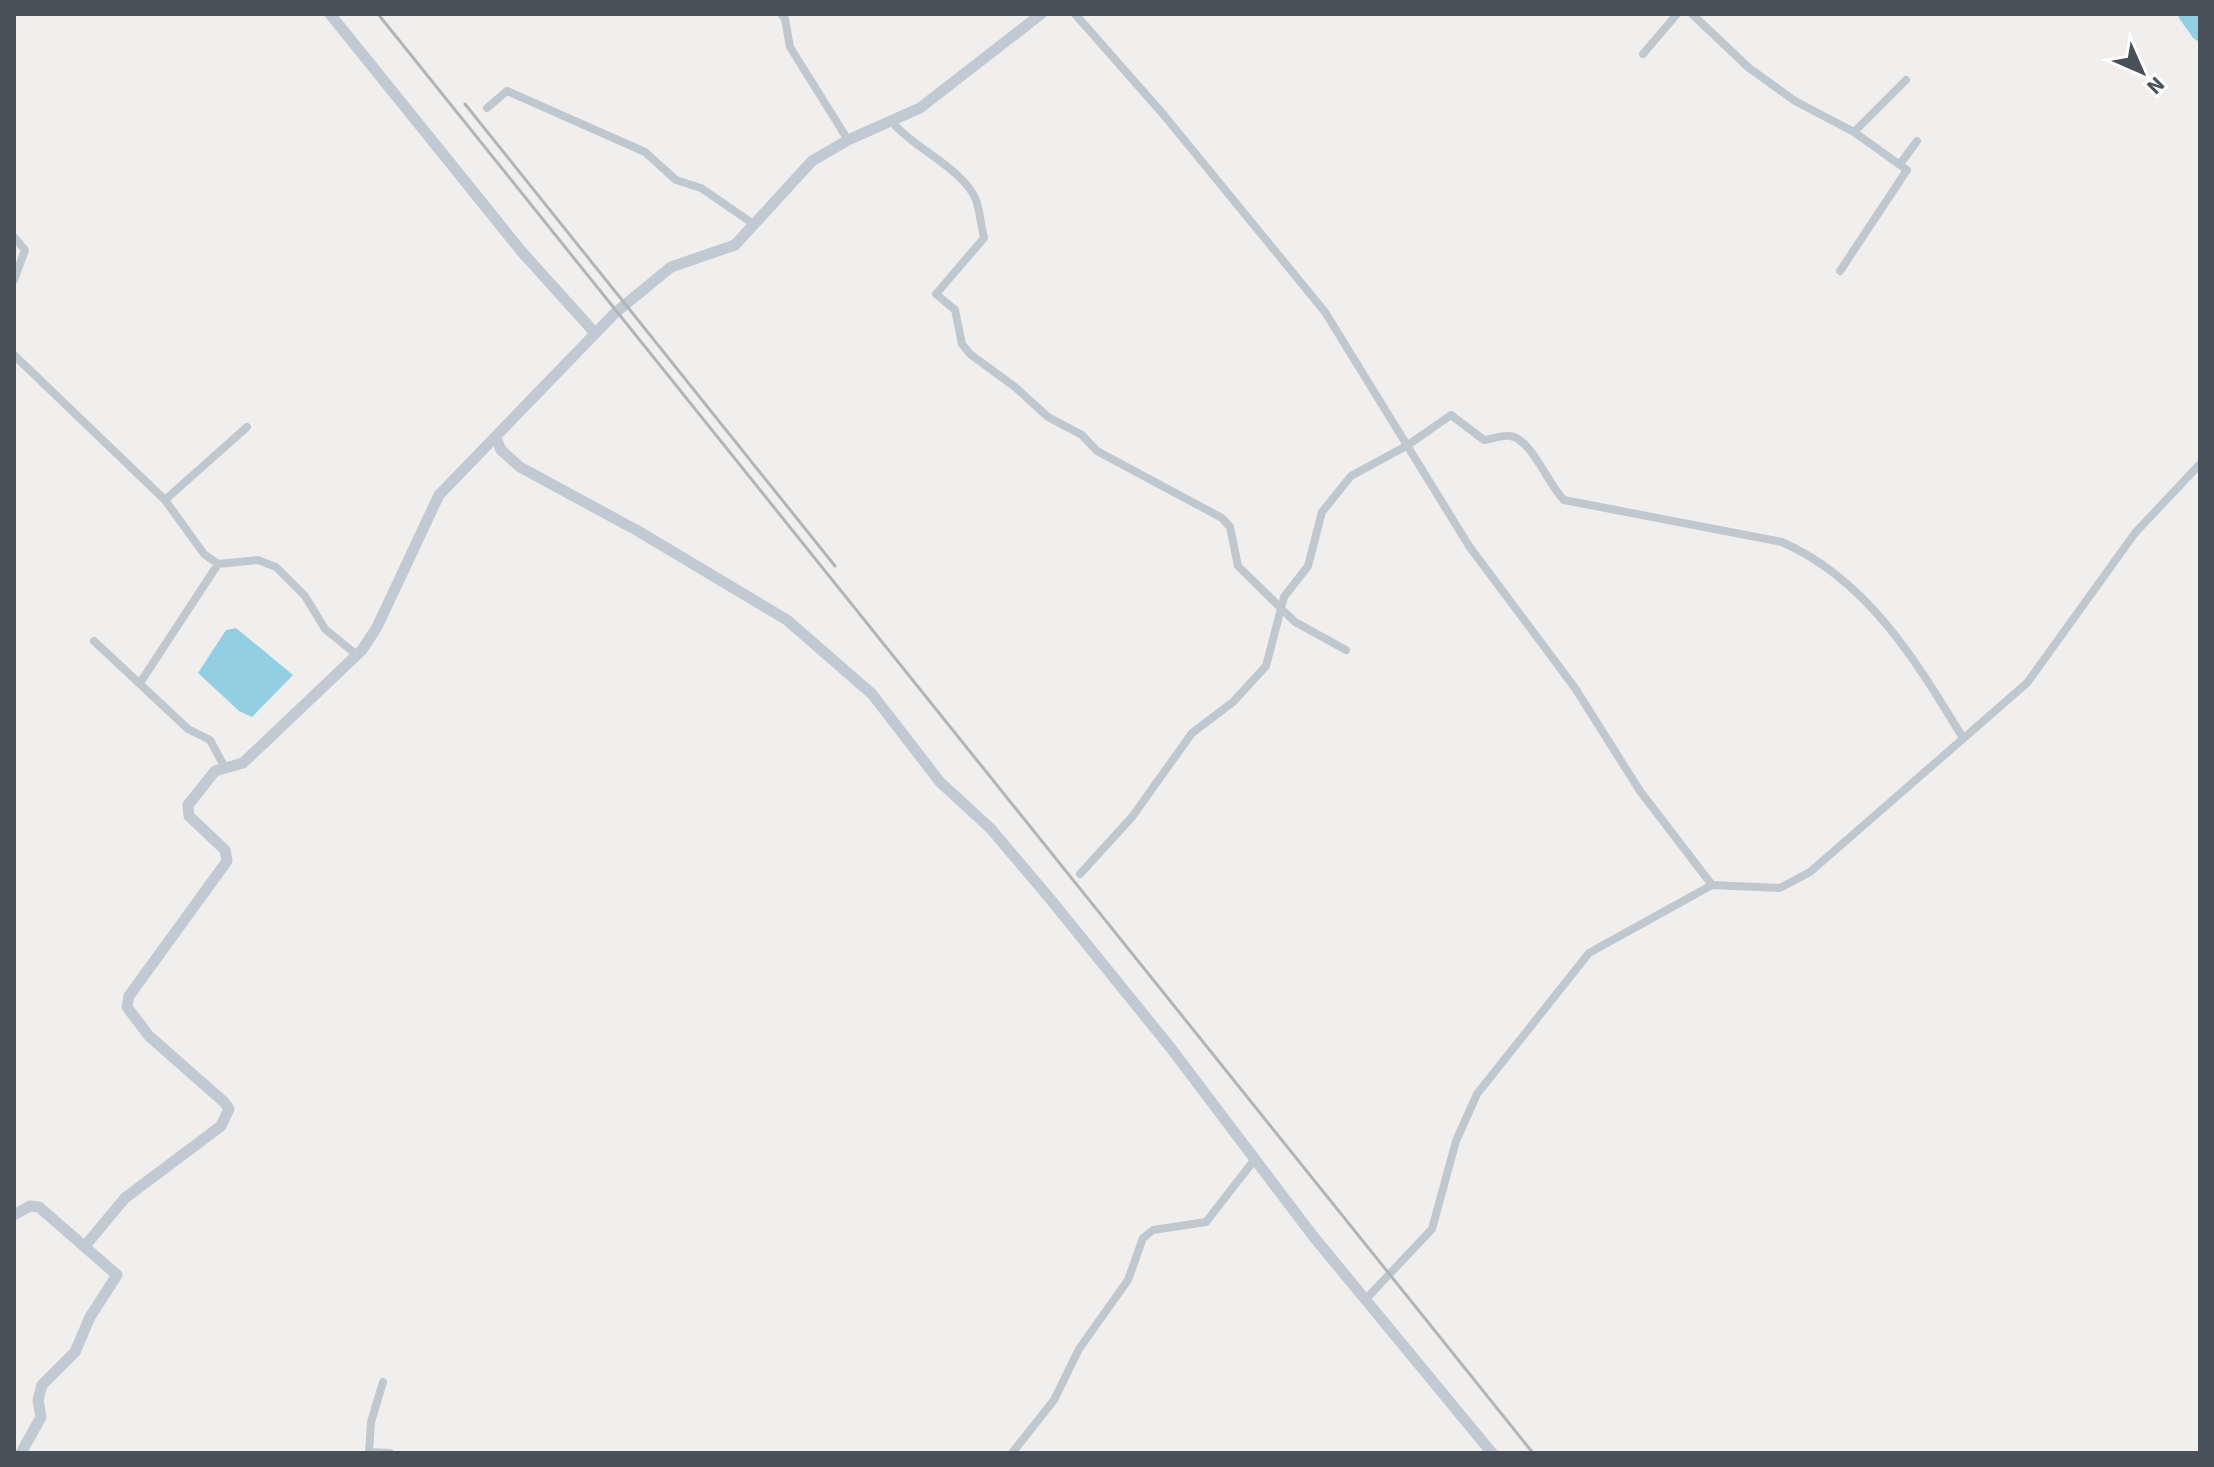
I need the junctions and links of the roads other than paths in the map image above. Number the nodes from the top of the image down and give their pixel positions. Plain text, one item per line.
1 (330, 14) edge
2 (781, 14) edge
3 (1041, 14) edge
4 (1075, 14) edge
5 (1677, 14) edge
6 (1692, 14) edge
7 (1643, 54) dead end
8 (1906, 80) dead end
9 (487, 108) dead end
10 (892, 122) junction
11 (1854, 132) junction
12 (848, 140) junction
13 (1917, 141) dead end
14 (1900, 164) junction
15 (756, 226) junction
16 (14, 237) edge
17 (1840, 271) dead end
18 (14, 280) edge
19 (595, 333) junction
20 (14, 355) edge
21 (247, 427) dead end
22 (496, 438) junction
23 (1408, 445) junction
24 (2200, 464) edge
25 (165, 500) junction
26 (218, 564) junction
27 (1282, 610) junction
28 (94, 641) dead end
29 (1346, 650) dead end
30 (357, 655) junction
31 (140, 683) junction
32 (1963, 738) junction
33 (224, 766) junction
34 (1080, 874) dead end
35 (1712, 885) junction
36 (1255, 1159) junction
37 (14, 1215) edge
38 (85, 1246) junction
39 (1365, 1300) junction
40 (383, 1382) dead end
41 (21, 1453) edge
42 (390, 1453) edge
43 (1012, 1453) edge
44 (1492, 1453) edge

1 - 19 street
2 - 12 street
3 - 10 street
4 - 23 street
5 - 7 street
6 - 11 street
8 - 11 street
9 - 15 street
10 - 12 street
10 - 27 street
11 - 14 street
12 - 15 street
13 - 14 street
14 - 17 street
15 - 19 street
16 - 18 street
19 - 22 street
20 - 25 street
21 - 25 street
22 - 30 street
22 - 36 street
23 - 27 street
23 - 32 street
23 - 35 street
24 - 32 street
25 - 26 street
26 - 30 street
26 - 31 street
27 - 29 street
27 - 34 street
28 - 31 street
30 - 33 street
31 - 33 street
32 - 35 street
33 - 38 street
35 - 39 street
36 - 39 street
36 - 43 street
37 - 38 street
38 - 41 street
39 - 44 street
40 - 42 street

